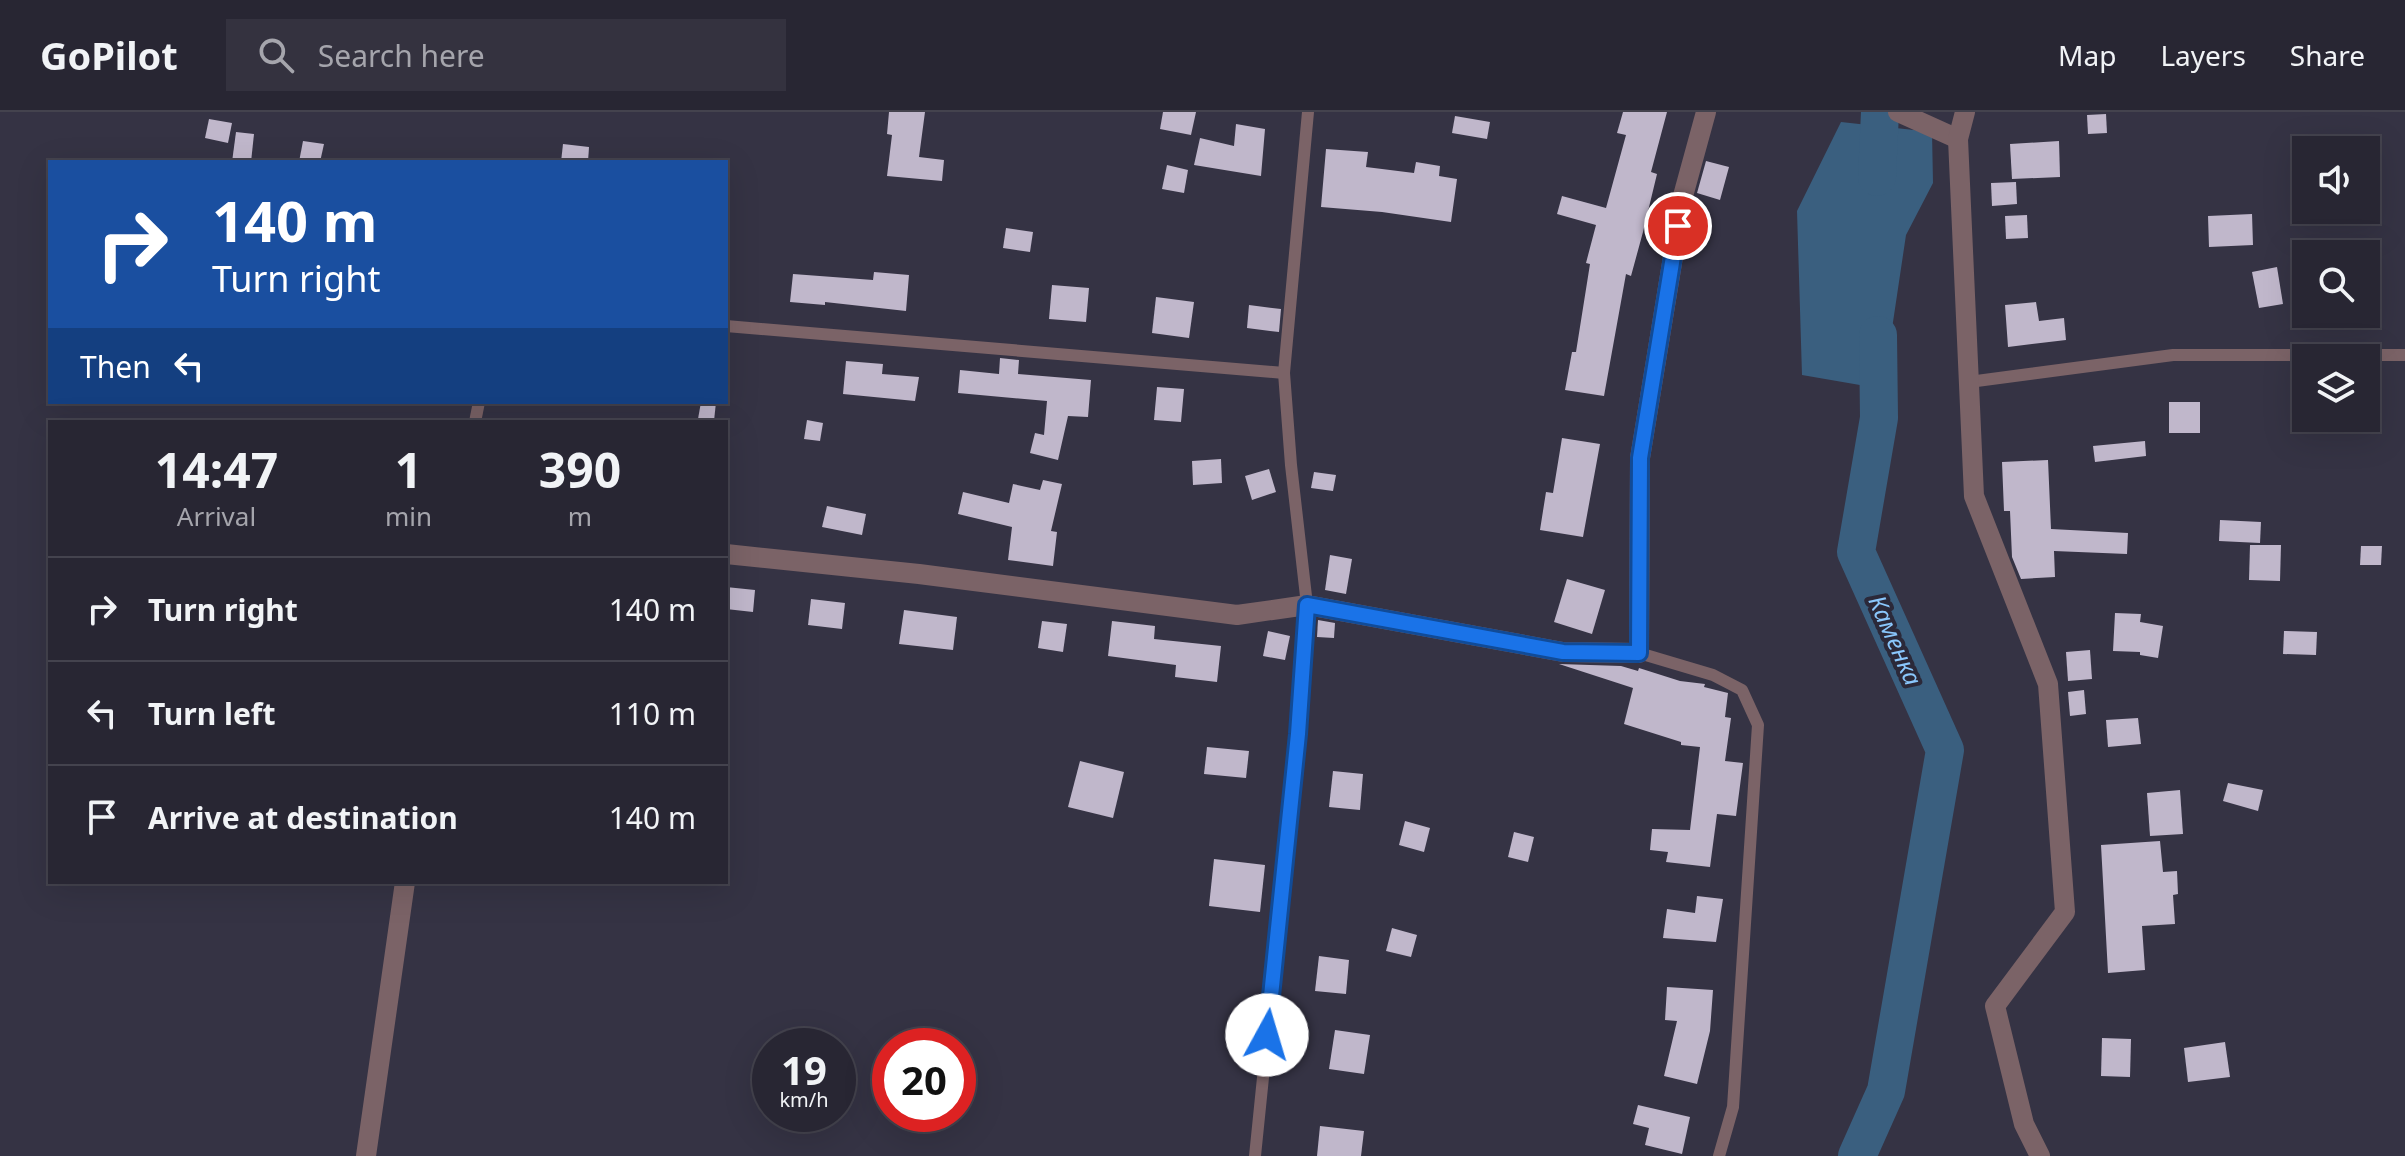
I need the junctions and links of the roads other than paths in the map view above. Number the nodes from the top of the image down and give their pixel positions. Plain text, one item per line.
1 (1308, 112) edge
2 (1706, 112) edge
3 (1965, 112) edge
4 (1900, 113) edge
5 (1958, 139) junction
6 (728, 326) edge
7 (2405, 355) edge
8 (1284, 373) junction
9 (1969, 382) junction
10 (728, 554) edge
11 (1307, 605) junction
12 (1639, 653) junction
13 (405, 884) edge
14 (366, 1156) edge
15 (1255, 1156) edge
16 (1719, 1156) edge
17 (2040, 1156) edge

1 - 8 lane
2 - 12 street
3 - 5 street
4 - 5 street
5 - 9 street
6 - 8 lane
7 - 9 lane
8 - 11 lane
9 - 17 street
10 - 11 street
11 - 12 street
11 - 15 lane
12 - 16 lane
13 - 14 street

